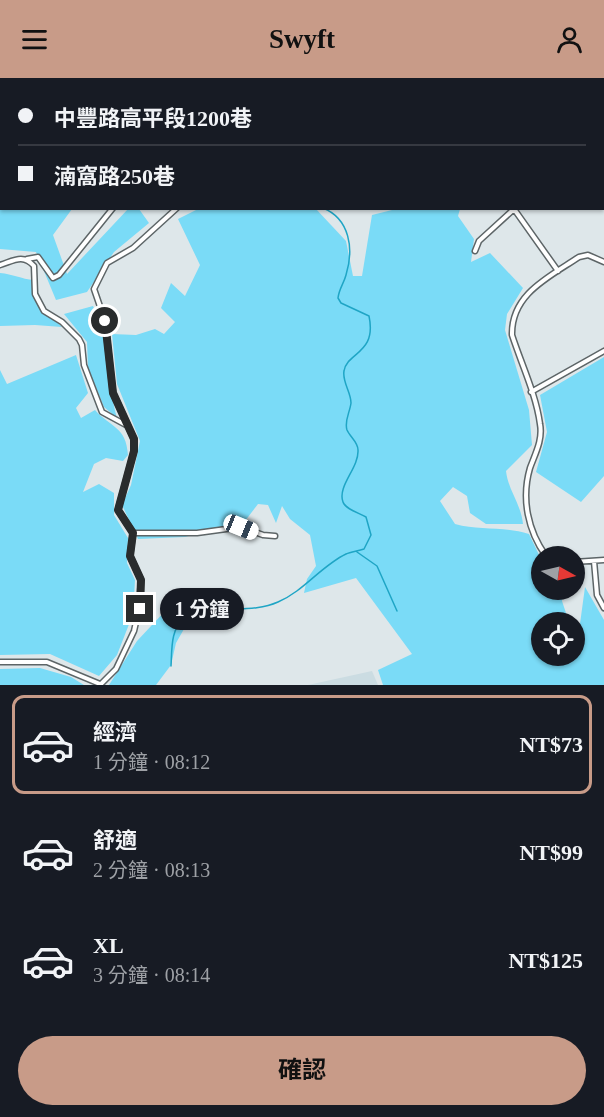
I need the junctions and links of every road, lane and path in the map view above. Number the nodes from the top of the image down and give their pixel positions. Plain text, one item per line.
1 (111, 210) edge
2 (175, 210) edge
3 (513, 210) edge
4 (515, 210) edge
5 (476, 251) dead end
6 (26, 259) junction
7 (604, 262) edge
8 (0, 265) edge
9 (558, 271) junction
10 (604, 351) edge
11 (531, 392) junction
12 (127, 426) junction
13 (133, 533) junction
14 (275, 536) dead end
15 (539, 546) edge
16 (604, 560) edge
17 (585, 561) edge
18 (594, 561) junction
19 (604, 608) edge
20 (0, 662) edge
21 (100, 684) edge

1 - 6 lane
2 - 12 lane
3 - 5 lane
4 - 9 lane
6 - 8 lane
6 - 12 lane
7 - 9 lane
9 - 11 lane
10 - 11 lane
11 - 15 lane
12 - 13 lane
13 - 14 lane
13 - 21 lane
16 - 18 lane
17 - 18 lane
18 - 19 lane
20 - 21 lane

